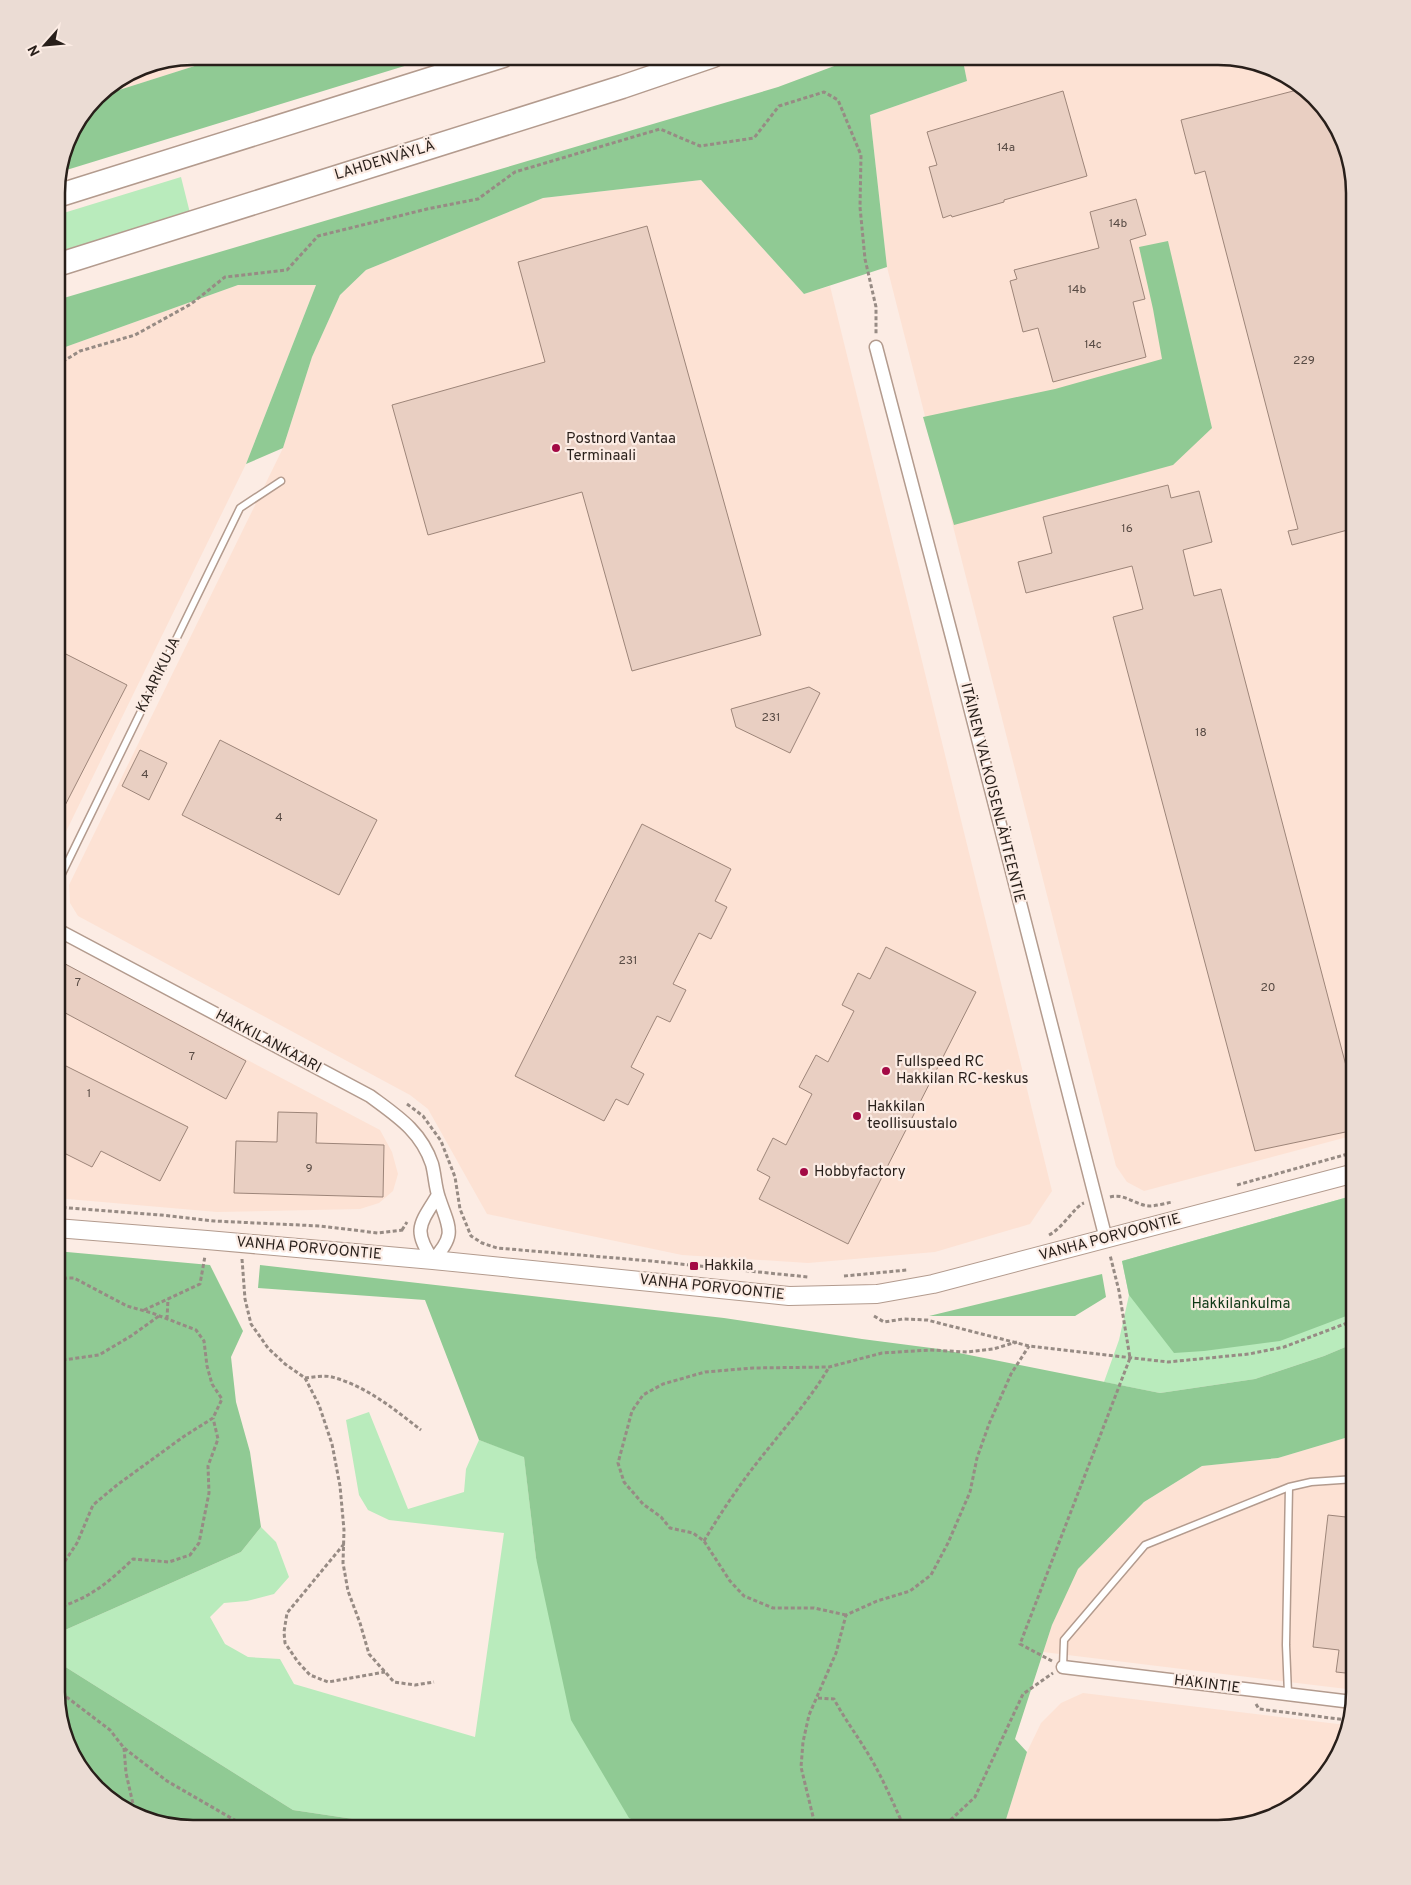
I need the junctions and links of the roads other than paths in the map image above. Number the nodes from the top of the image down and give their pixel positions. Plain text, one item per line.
1 (474, 65) edge
2 (687, 65) edge
3 (65, 193) edge
4 (65, 262) edge
5 (876, 347) road end
6 (281, 481) dead end
7 (65, 868) edge
8 (65, 934) edge
9 (1346, 1174) edge
10 (438, 1195) junction
11 (65, 1229) edge
12 (1106, 1239) junction
13 (433, 1260) junction
14 (1346, 1480) edge
15 (1289, 1487) junction
16 (1063, 1667) joint
17 (1288, 1694) junction
18 (1345, 1701) edge

1 - 3 highway
2 - 4 highway, LAHDENVÄYLÄ
5 - 12 street, ITÄINEN VALKOISENLÄHTEENTIE
6 - 7 lane, KAARIKUJA
8 - 10 street, HAKKILANKAARI
9 - 12 main road, VANHA PORVOONTIE
10 - 13 street, HAKKILANKAARI
10 - 13 street
11 - 13 main road, VANHA PORVOONTIE
12 - 13 main road, VANHA PORVOONTIE
14 - 15 lane
15 - 16 lane
15 - 17 lane
16 - 17 street, HAKINTIE
17 - 18 street, HAKINTIE

